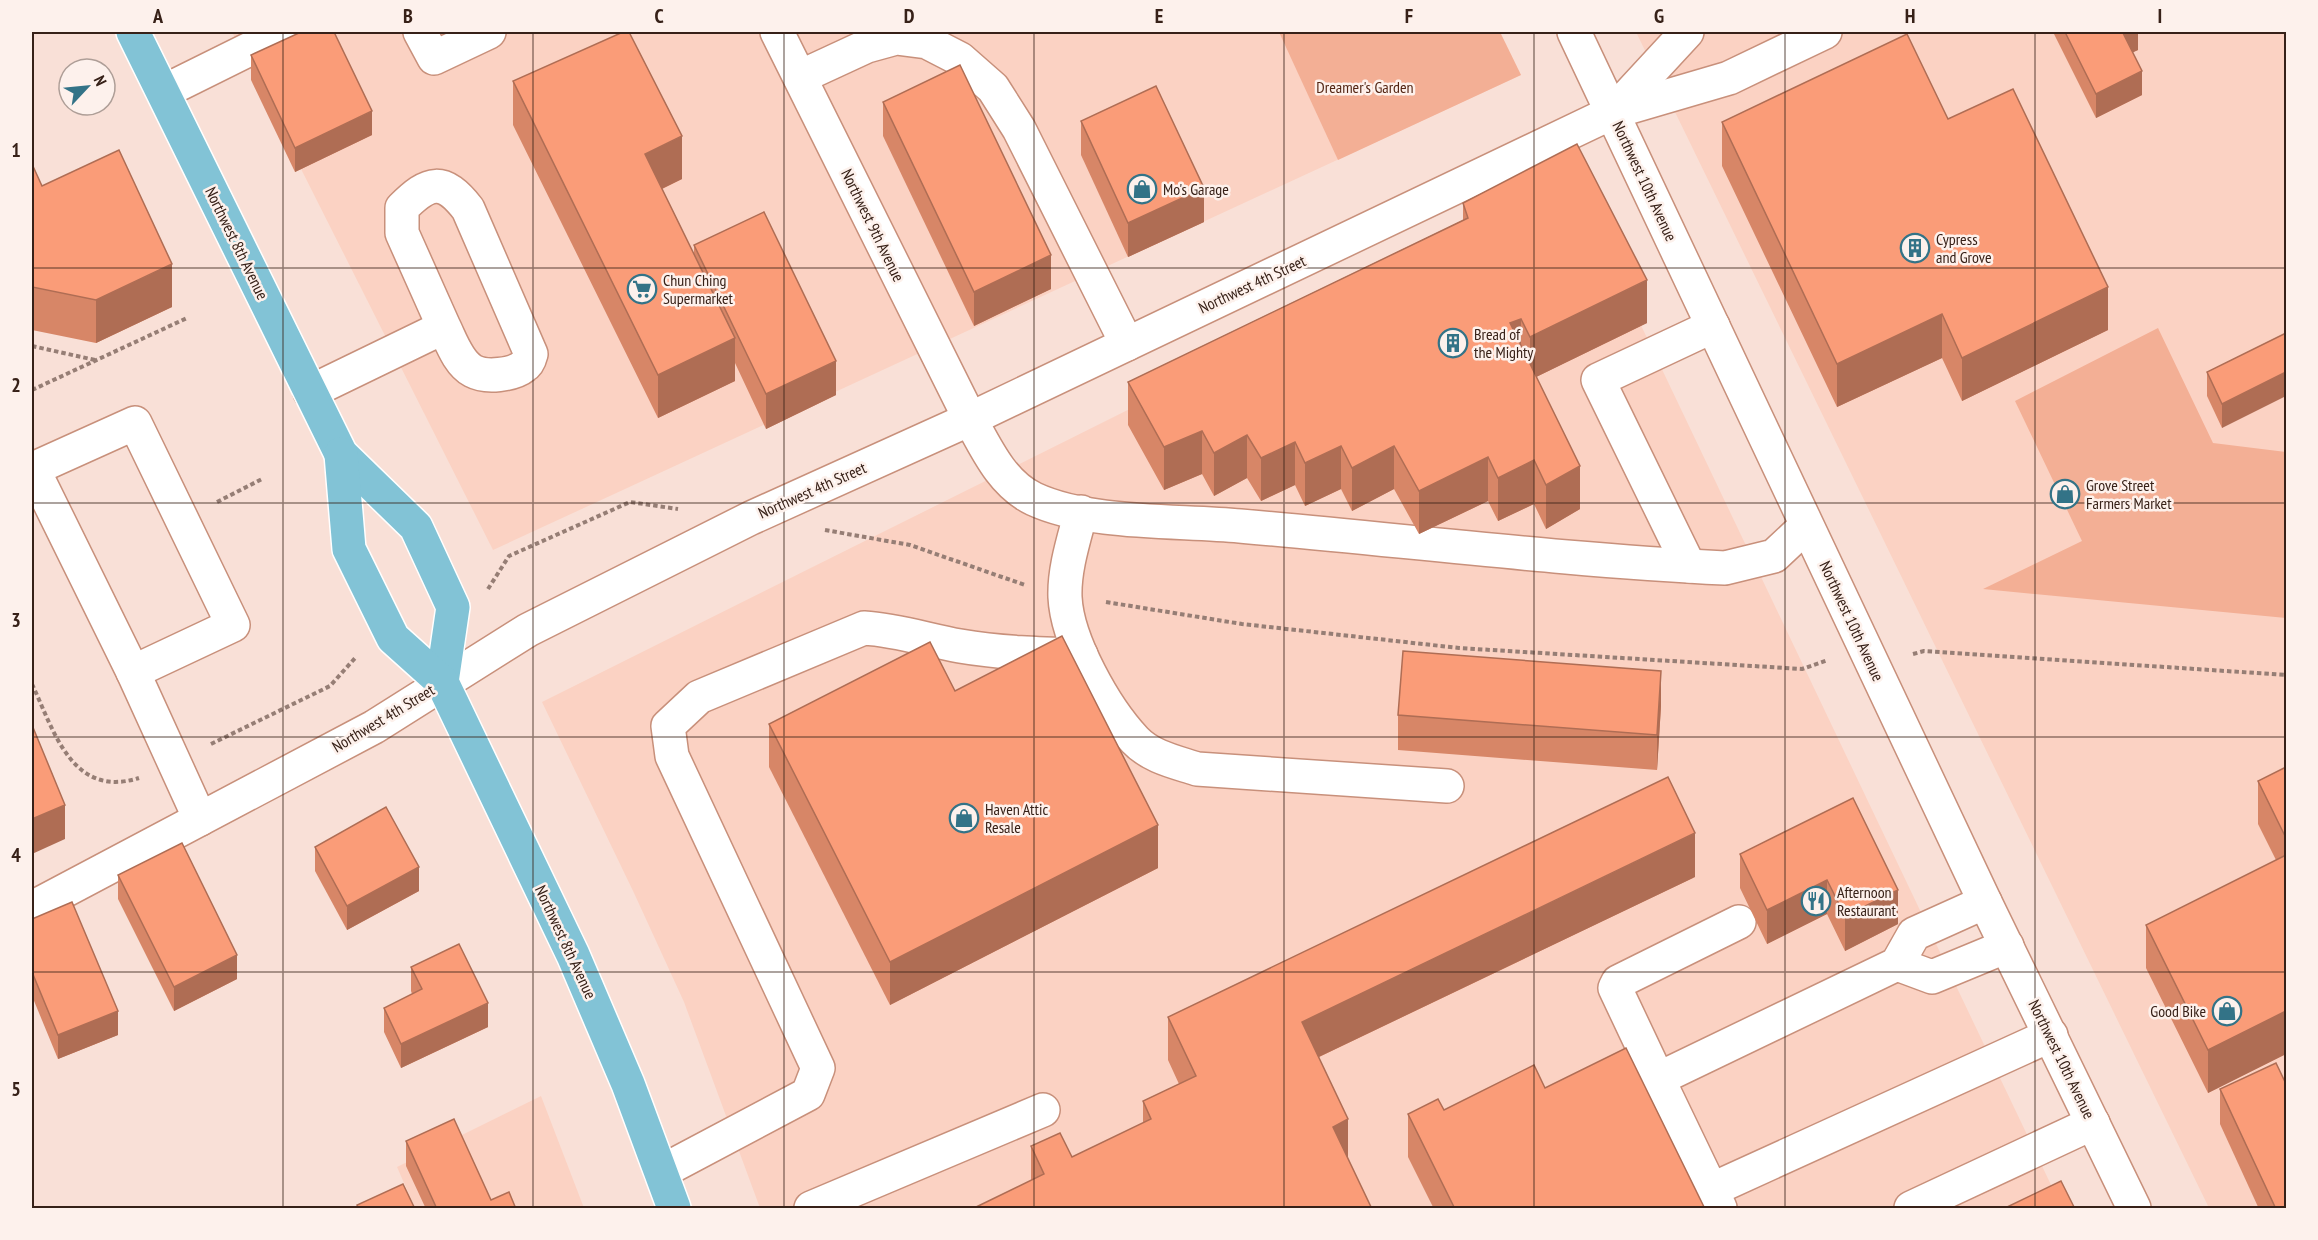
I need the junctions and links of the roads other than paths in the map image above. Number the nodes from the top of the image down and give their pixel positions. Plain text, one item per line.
1 (133, 32) edge
2 (284, 32) edge
3 (420, 32) edge
4 (489, 32) edge
5 (777, 32) edge
6 (1574, 32) edge
7 (1687, 32) edge
8 (1825, 32) edge
9 (800, 77) junction
10 (162, 92) junction
11 (1613, 112) junction
12 (1713, 326) junction
13 (444, 327) junction
14 (1127, 344) junction
15 (310, 392) junction
16 (970, 419) junction
17 (341, 454) junction
18 (32, 469) edge
19 (1081, 512) junction
20 (1806, 525) junction
21 (1689, 566) junction
22 (1081, 655) junction
23 (133, 672) junction
24 (442, 682) junction
25 (1447, 786) dead end
26 (200, 819) junction
27 (1985, 902) junction
28 (32, 908) edge
29 (1738, 922) dead end
30 (2007, 946) junction
31 (1897, 964) junction
32 (2051, 1035) junction
33 (1658, 1079) junction
34 (1043, 1110) dead end
35 (2093, 1123) junction
36 (661, 1172) junction
37 (1978, 1176) junction
38 (1716, 1199) edge
39 (675, 1209) edge
40 (811, 1209) edge
41 (1911, 1209) edge
42 (1974, 1209) edge
43 (2134, 1209) edge

1 - 10 main road, Northwest 8th Avenue
2 - 10 street
3 - 4 street
5 - 9 street, Northwest 9th Avenue
6 - 11 street, Northwest 10th Avenue
7 - 11 street, Northwest 4th Street
8 - 11 street, Northwest 4th Street
9 - 14 street
9 - 16 street, Northwest 9th Avenue
10 - 15 main road, Northwest 8th Avenue
11 - 12 street, Northwest 10th Avenue
11 - 14 street, Northwest 4th Street
12 - 20 street, Northwest 10th Avenue
12 - 21 street
13 - 13 street
13 - 15 street
14 - 16 street, Northwest 4th Street
15 - 17 main road, Northwest 8th Avenue
16 - 19 street, Northwest 9th Avenue
16 - 24 street, Northwest 4th Street
17 - 24 main road, Northwest 8th Avenue
17 - 24 main road, Northwest 8th Avenue
18 - 23 street
18 - 23 street
19 - 21 street, Northwest 9th Avenue
19 - 22 street
20 - 21 street, Northwest 9th Avenue
20 - 27 street, Northwest 10th Avenue
22 - 25 street
22 - 36 street
23 - 26 street
24 - 26 street, Northwest 4th Street
24 - 36 main road, Northwest 8th Avenue
26 - 28 street, Northwest 4th Street
27 - 30 street, Northwest 10th Avenue
27 - 31 street
29 - 33 street
30 - 31 street
30 - 32 street, Northwest 10th Avenue
31 - 33 street
32 - 35 street, Northwest 10th Avenue
32 - 38 street
33 - 38 street
34 - 40 street
35 - 37 street
35 - 43 street, Northwest 10th Avenue
36 - 39 main road, Northwest 8th Avenue
37 - 41 street
37 - 42 street

